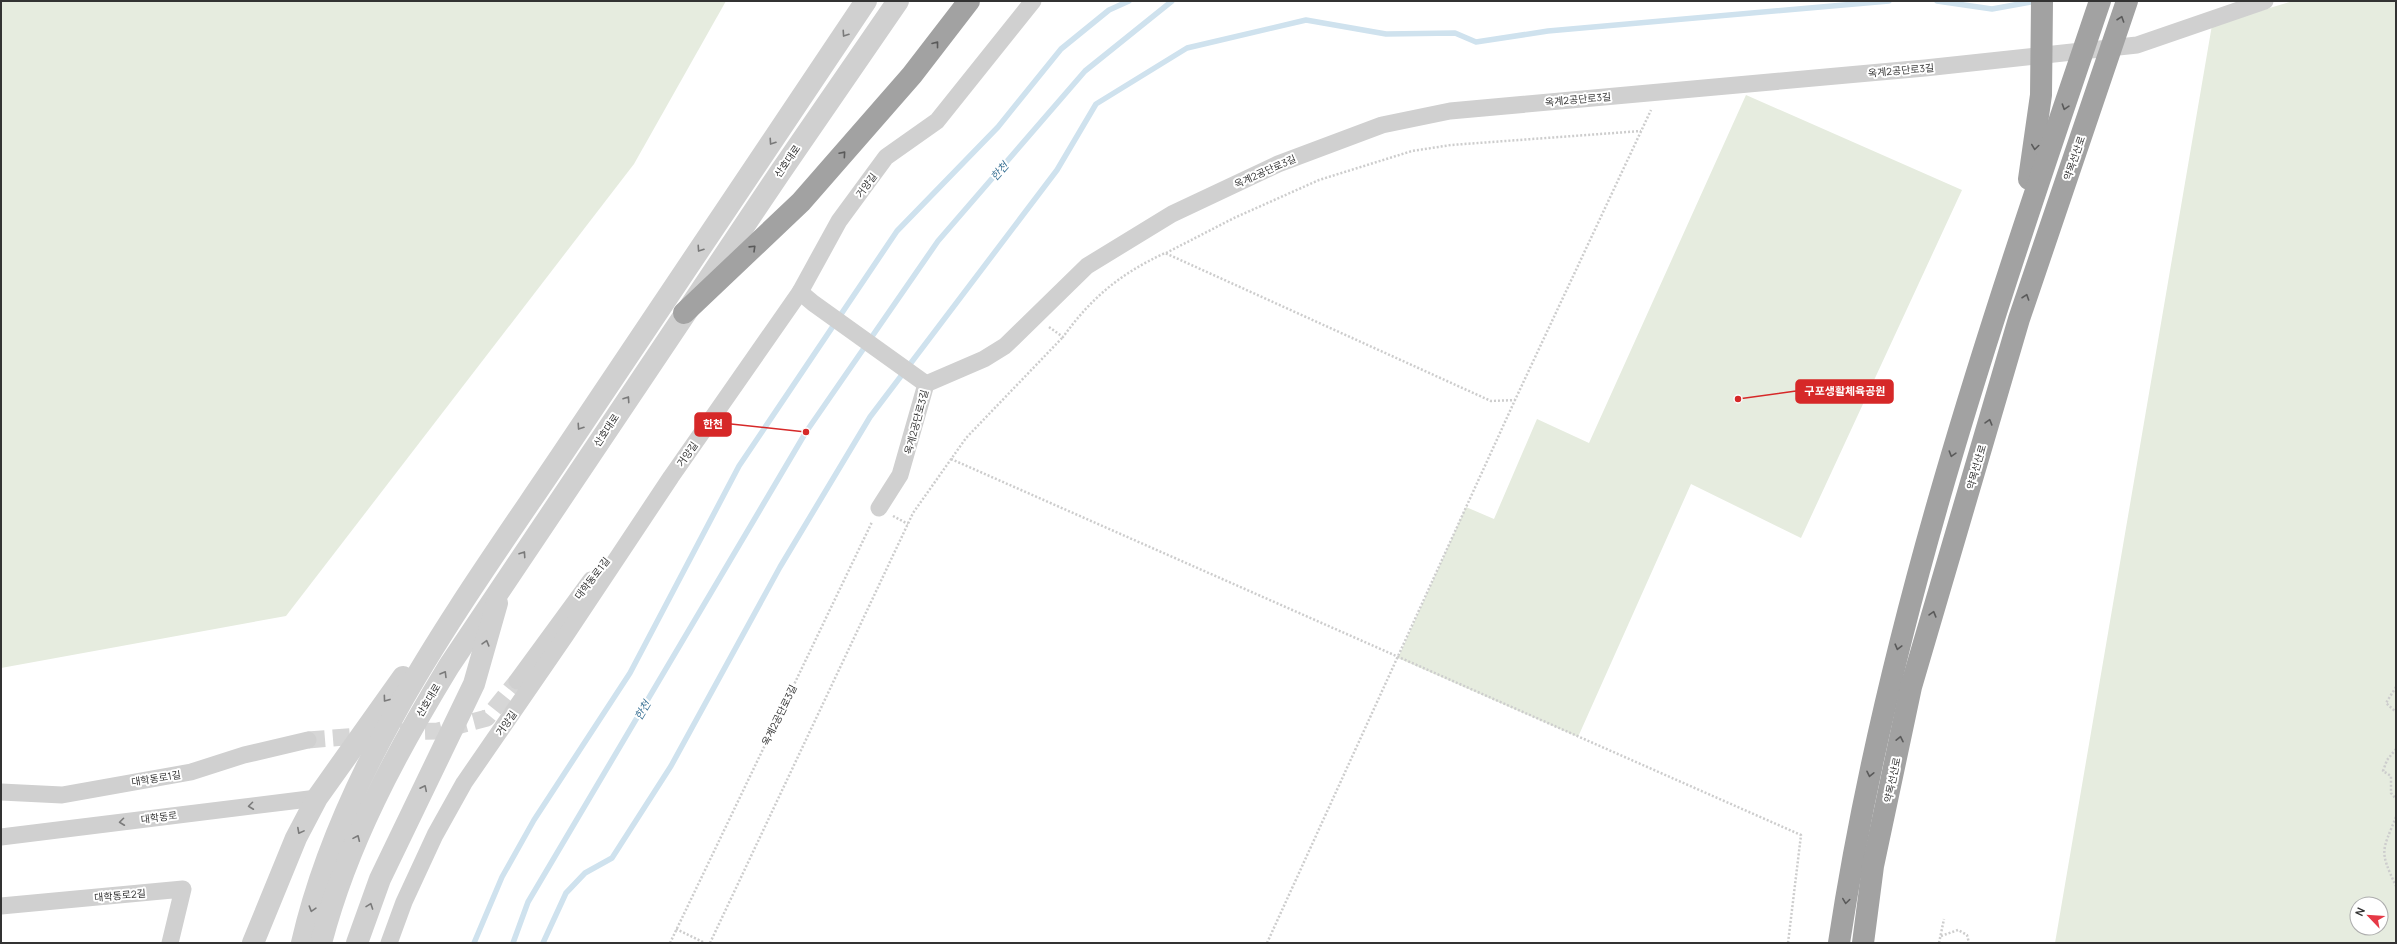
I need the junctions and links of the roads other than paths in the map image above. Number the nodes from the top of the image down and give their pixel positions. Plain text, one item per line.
1 (866, 1) edge
2 (898, 1) edge
3 (969, 1) edge
4 (1033, 1) edge
5 (2042, 1) edge
6 (2100, 1) edge
7 (2127, 1) edge
8 (2265, 1) edge
9 (800, 292) junction
10 (684, 314) junction
11 (1981, 364) junction
12 (921, 381) junction
13 (671, 477) junction
14 (879, 508) road end
15 (504, 582) junction
16 (455, 615) junction
17 (517, 681) tunnel mouth
18 (308, 740) tunnel mouth
19 (1891, 784) junction
20 (1, 792) edge
21 (317, 798) junction
22 (1, 837) edge
23 (332, 875) junction
24 (1, 906) edge
25 (170, 943) edge
26 (253, 943) edge
27 (302, 943) edge
28 (321, 943) edge
29 (357, 943) edge
30 (389, 943) edge
31 (1839, 943) edge
32 (1863, 943) edge
33 (1872, 943) edge

1 -> 16 street
2 - 10 street, 산호대로
10 -> 3 highway
4 - 9 street, 거양길
5 -> 11 highway
6 -> 11 highway
19 -> 7 highway, 약목선산로
8 - 12 street, 옥계2공단로3길
9 - 12 street
9 - 13 street, 거양길
15 -> 10 street, 산호대로
11 -> 31 highway
12 - 14 street, 옥계2공단로3길
13 - 17 street, 대학동로1길
13 - 30 street, 거양길
23 -> 15 street, 산호대로
29 -> 15 street
16 -> 21 street
16 - 23 street
18 - 20 street, 대학동로1길
19 - 32 highway, 약목선산로
19 - 33 highway
21 -> 22 street, 대학동로
21 -> 26 street
23 -> 27 street
23 - 28 street
24 - 25 street, 대학동로2길

